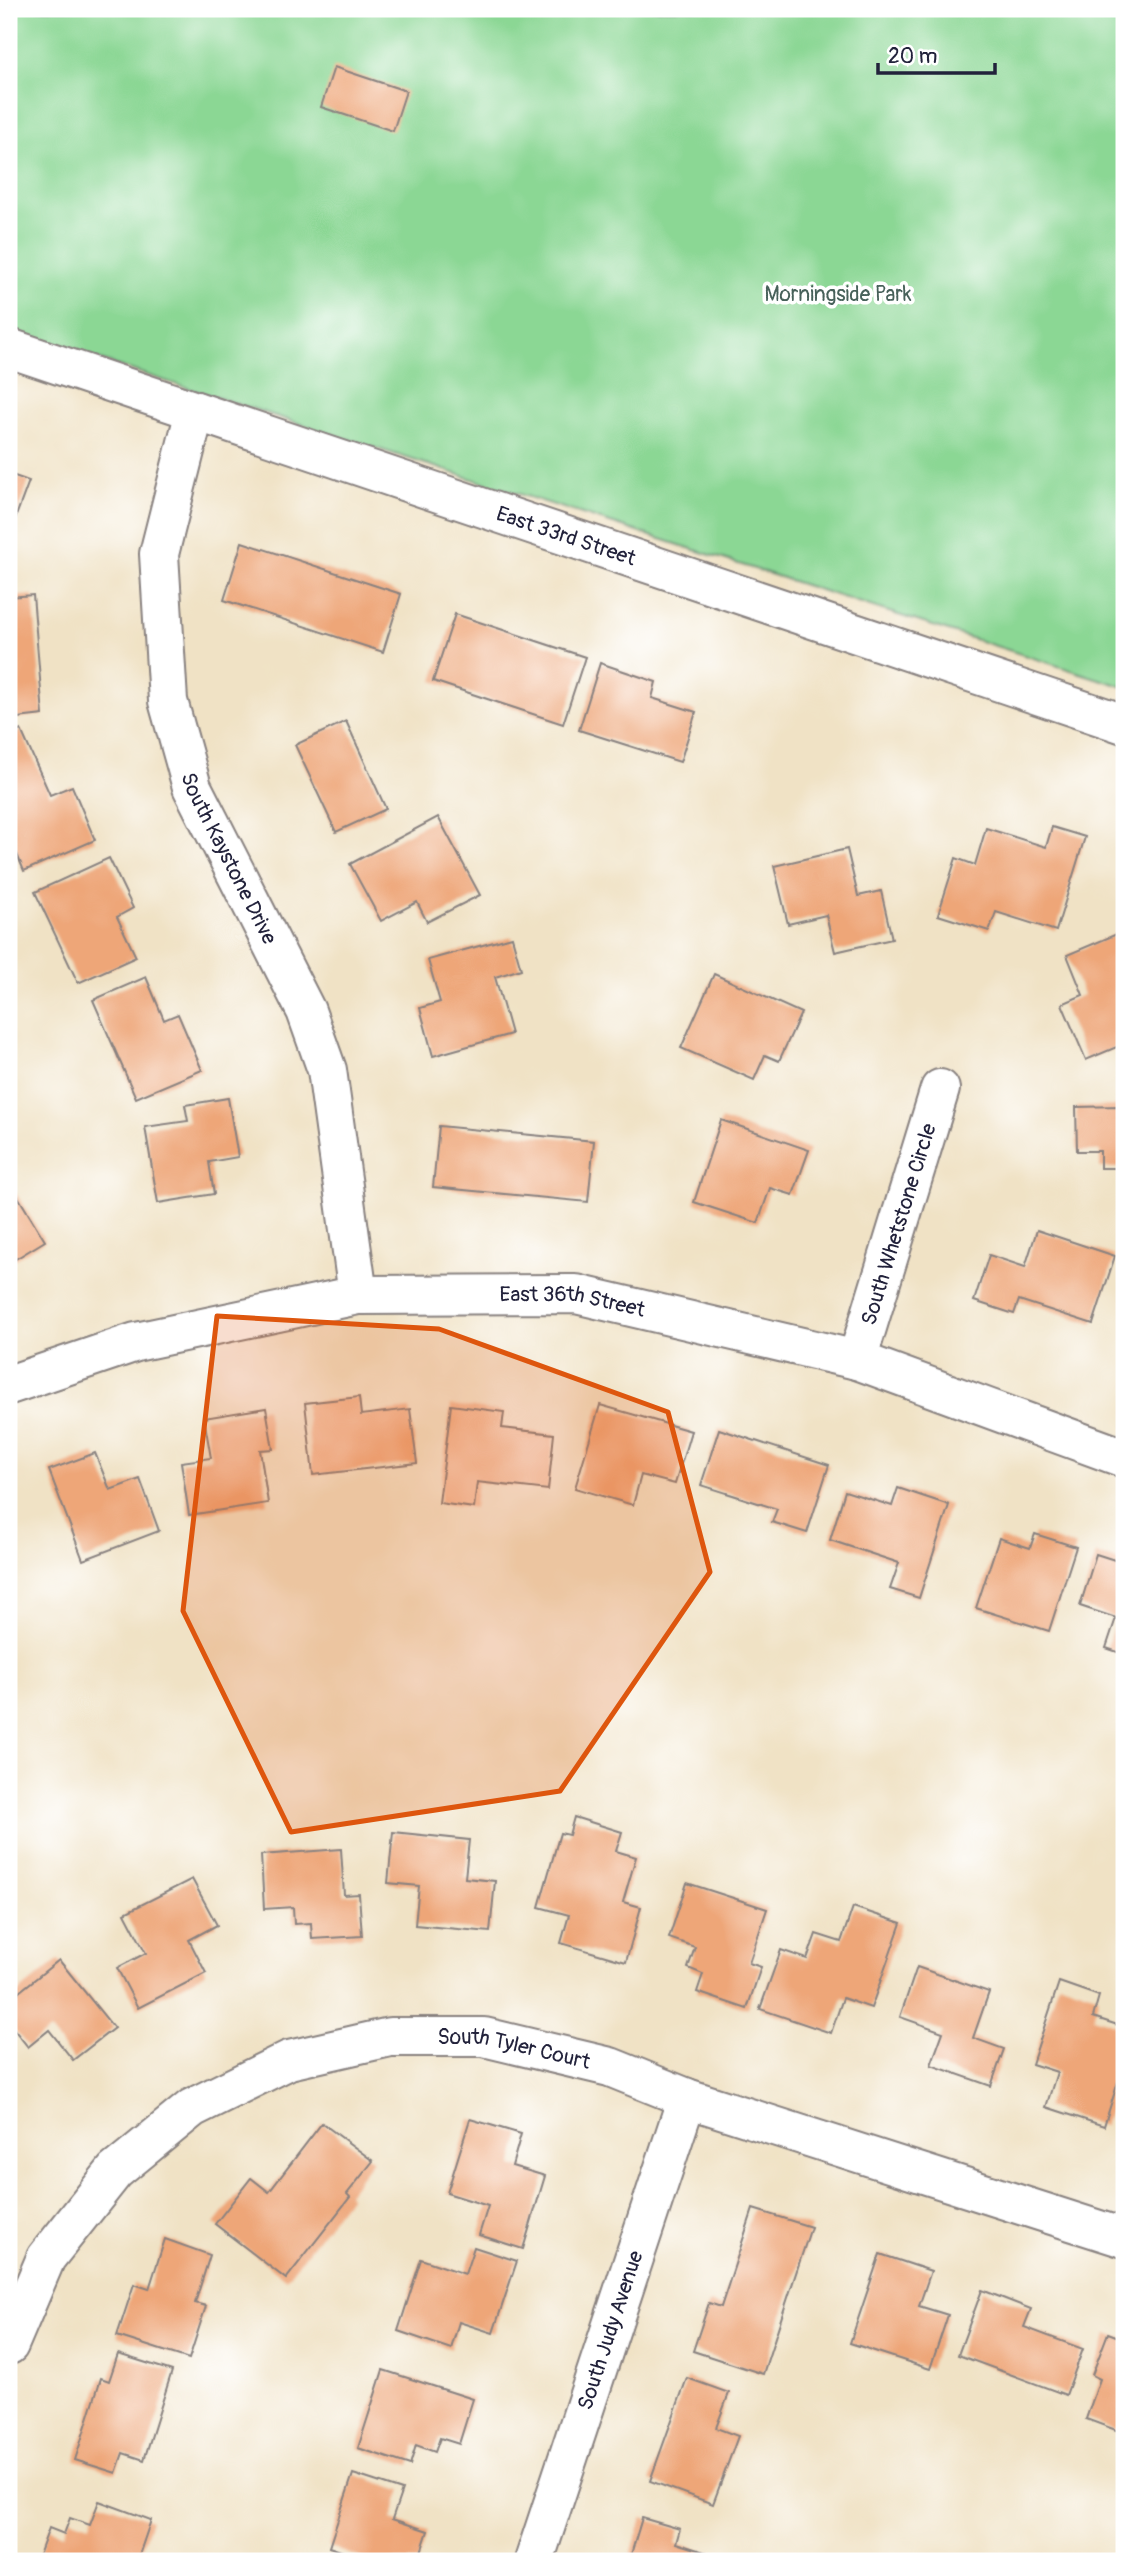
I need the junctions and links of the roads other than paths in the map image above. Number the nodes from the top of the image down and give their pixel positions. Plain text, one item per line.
1 (9, 348) edge
2 (195, 411) junction
3 (1124, 724) edge
4 (940, 1089) dead end
5 (358, 1295) junction
6 (857, 1360) junction
7 (9, 1385) edge
8 (1124, 1458) edge
9 (687, 2098) junction
10 (1124, 2238) edge
11 (9, 2345) edge
12 (534, 2561) edge

1 - 2 street, East 33rd Street
2 - 3 street, East 33rd Street
2 - 5 street, South Kaystone Drive
4 - 6 street, South Whetstone Circle
5 - 6 street, East 36th Street
5 - 7 street, East 36th Street
6 - 8 street, East 36th Street
9 - 10 street, South Tyler Court
9 - 11 street, South Tyler Court
9 - 12 street, South Judy Avenue

